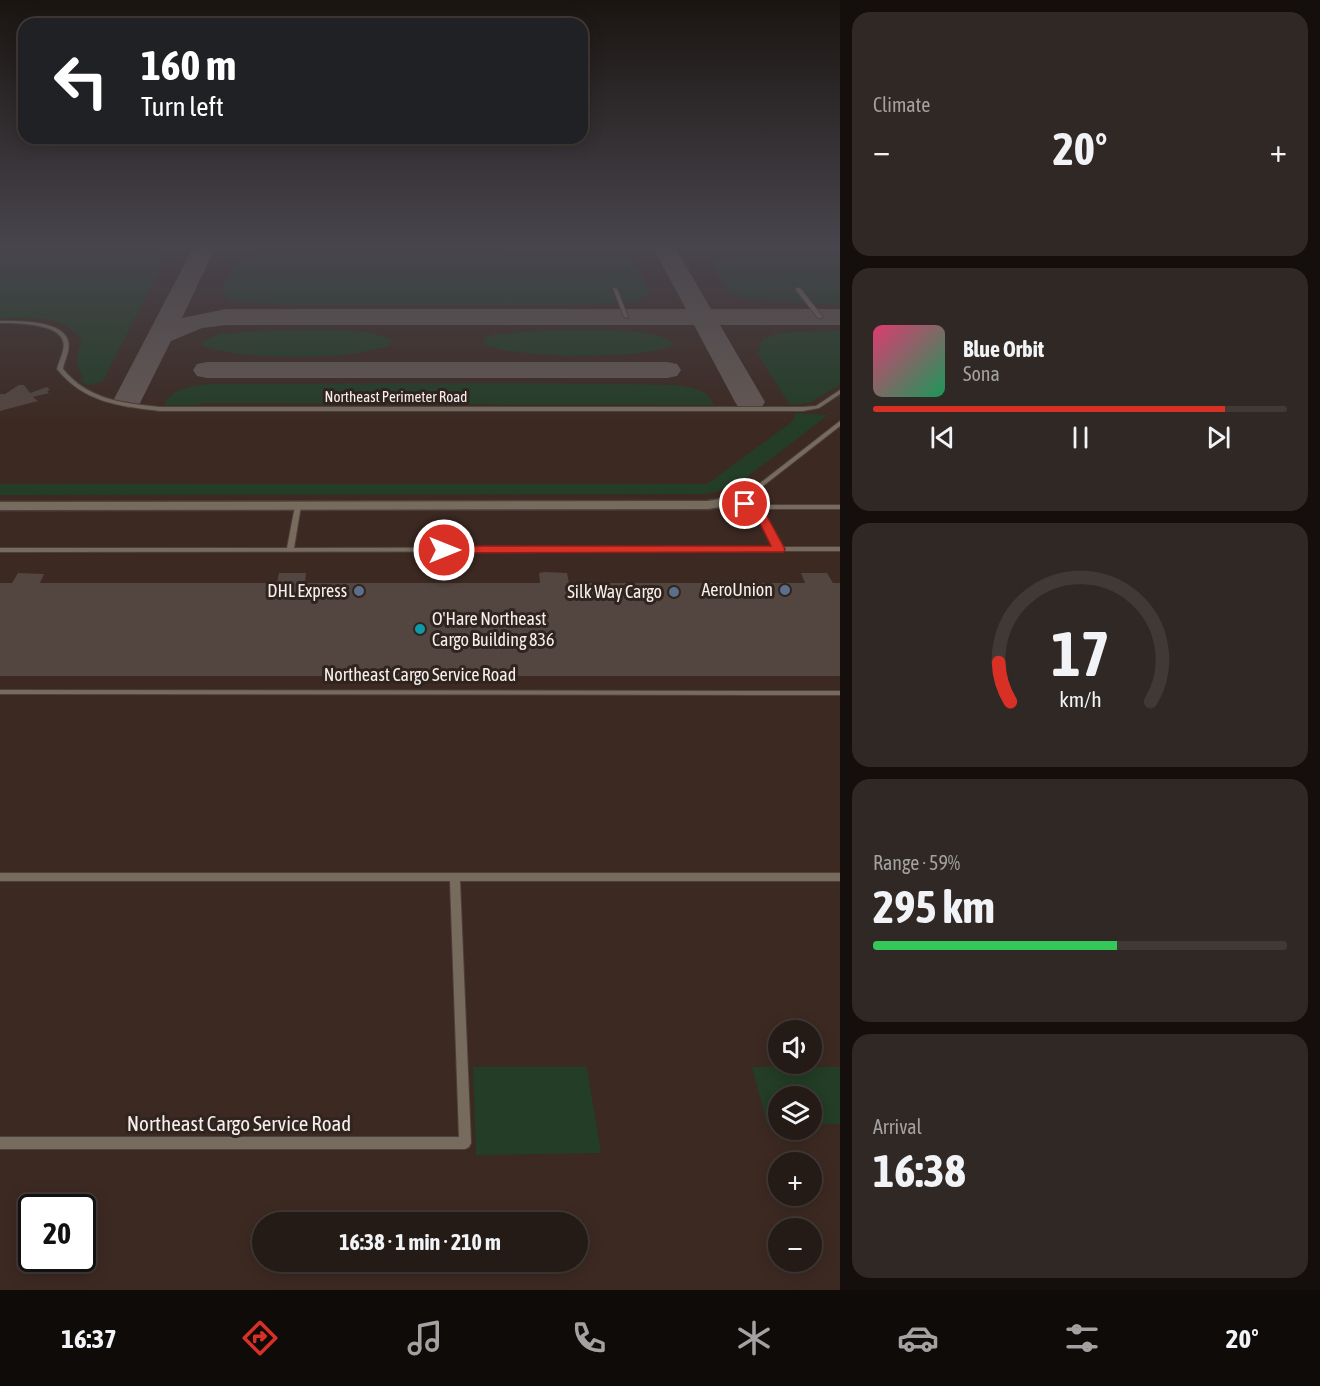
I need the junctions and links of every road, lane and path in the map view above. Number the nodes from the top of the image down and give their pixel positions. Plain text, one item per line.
1 (621, 304) edge
2 (810, 304) edge
3 (626, 317) dead end
4 (820, 317) dead end
5 (0, 322) edge
6 (840, 392) edge
7 (840, 423) edge
8 (733, 501) junction
9 (0, 506) edge
10 (298, 506) junction
11 (757, 507) junction
12 (840, 507) edge
13 (779, 549) junction
14 (840, 549) edge
15 (0, 550) edge
16 (290, 550) junction
17 (0, 692) edge
18 (840, 693) edge
19 (0, 877) edge
20 (840, 877) edge
21 (455, 878) junction
22 (0, 1143) edge

1 - 3 lane
2 - 4 lane
5 - 6 lane, Northeast Perimeter Road
7 - 8 lane
8 - 10 street
8 - 11 lane
9 - 10 street
10 - 16 lane
11 - 12 lane
11 - 13 lane
13 - 14 lane
13 - 16 lane
15 - 16 lane
17 - 18 lane, Northeast Cargo Service Road
19 - 21 lane
20 - 21 lane
21 - 22 lane, Northeast Cargo Service Road

